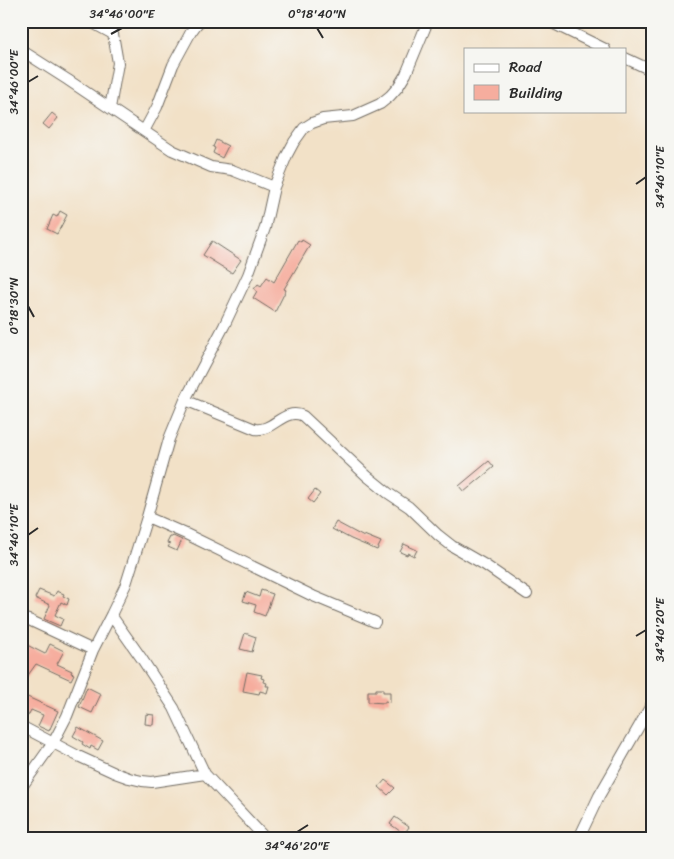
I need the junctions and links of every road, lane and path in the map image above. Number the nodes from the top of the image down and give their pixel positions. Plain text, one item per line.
1 (89, 21) edge
2 (108, 21) edge
3 (200, 21) edge
4 (428, 21) edge
5 (548, 21) edge
6 (113, 34) junction
7 (604, 48) edge
8 (21, 50) edge
9 (626, 58) edge
10 (653, 71) edge
11 (110, 108) junction
12 (144, 131) junction
13 (274, 187) junction
14 (185, 400) junction
15 (148, 517) junction
16 (527, 594) dead end
17 (111, 615) junction
18 (21, 618) edge
19 (375, 622) dead end
20 (92, 650) junction
21 (653, 702) edge
22 (21, 726) edge
23 (53, 743) junction
24 (205, 774) junction
25 (21, 788) edge
26 (265, 838) edge
27 (579, 838) edge

1 - 6 street
2 - 6 street
3 - 12 street
4 - 13 street
5 - 7 street
6 - 11 street
8 - 11 street
9 - 10 street
11 - 12 street
12 - 13 street
13 - 14 street
14 - 15 street
14 - 16 street
15 - 17 street
15 - 19 street
17 - 20 street
17 - 24 street
18 - 20 street
20 - 23 street
21 - 27 street
22 - 23 street
23 - 24 street
23 - 25 street
24 - 26 street

